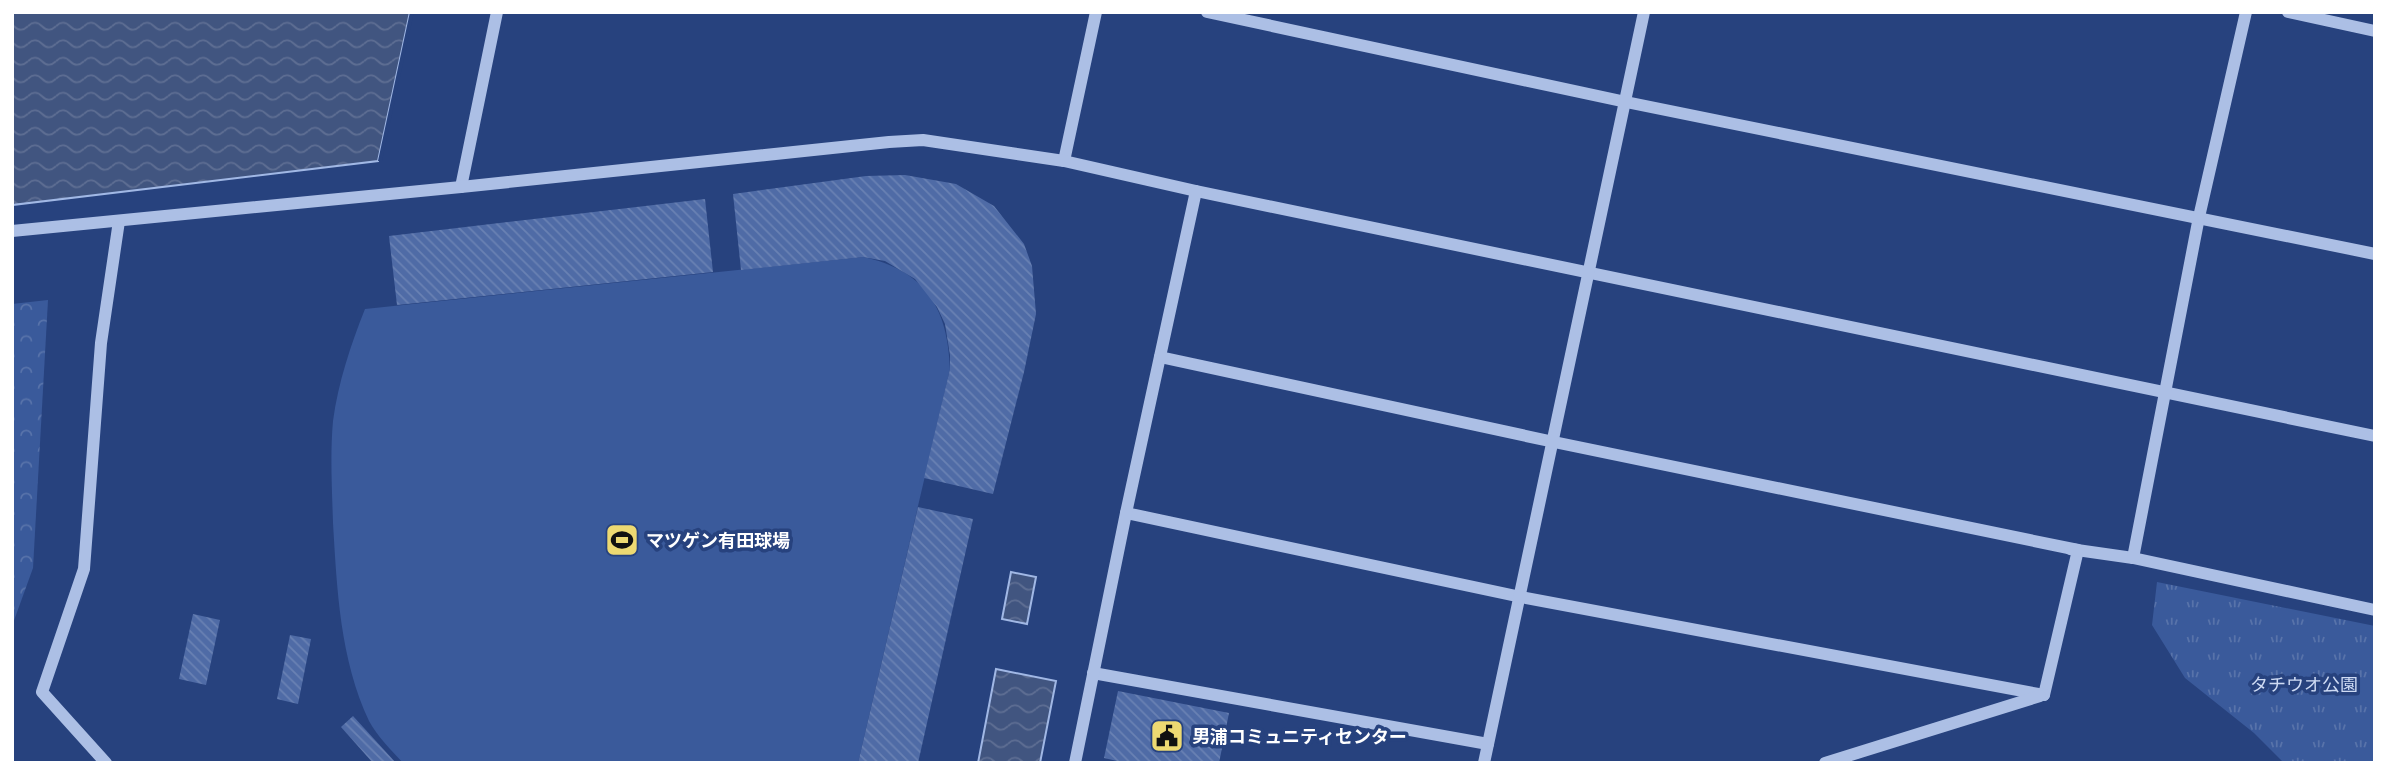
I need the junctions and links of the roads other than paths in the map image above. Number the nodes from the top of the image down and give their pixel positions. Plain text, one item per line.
1 (497, 12) edge
2 (1096, 12) edge
3 (1207, 12) edge
4 (1644, 12) edge
5 (2246, 12) edge
6 (2288, 12) edge
7 (2375, 32) edge
8 (1626, 102) junction
9 (1064, 160) junction
10 (461, 187) junction
11 (1196, 191) junction
12 (2199, 217) junction
13 (119, 221) junction
14 (12, 231) edge
15 (2375, 254) edge
16 (1588, 271) junction
17 (1160, 357) junction
18 (2165, 393) junction
19 (2375, 436) edge
20 (1554, 442) junction
21 (1126, 513) junction
22 (2070, 549) junction
23 (2133, 558) junction
24 (1521, 597) junction
25 (2375, 610) edge
26 (1093, 673) junction
27 (2044, 695) junction
28 (1489, 744) junction
29 (106, 763) edge
30 (1075, 763) edge
31 (1484, 763) edge
32 (1825, 763) edge

1 - 10 street
2 - 9 street
3 - 8 street
4 - 8 street
5 - 12 street
6 - 7 street
8 - 12 street
8 - 16 street
9 - 10 street
9 - 11 street
10 - 13 street
11 - 16 street
11 - 17 street
12 - 15 street
12 - 18 street
13 - 14 street
13 - 29 street
16 - 18 street
16 - 20 street
17 - 20 street
17 - 21 street
18 - 19 street
18 - 23 street
20 - 22 street
20 - 24 street
21 - 24 street
21 - 26 street
22 - 23 street
22 - 27 street
23 - 25 street
24 - 27 street
24 - 28 street
26 - 28 street
26 - 30 street
27 - 32 street
28 - 31 street

